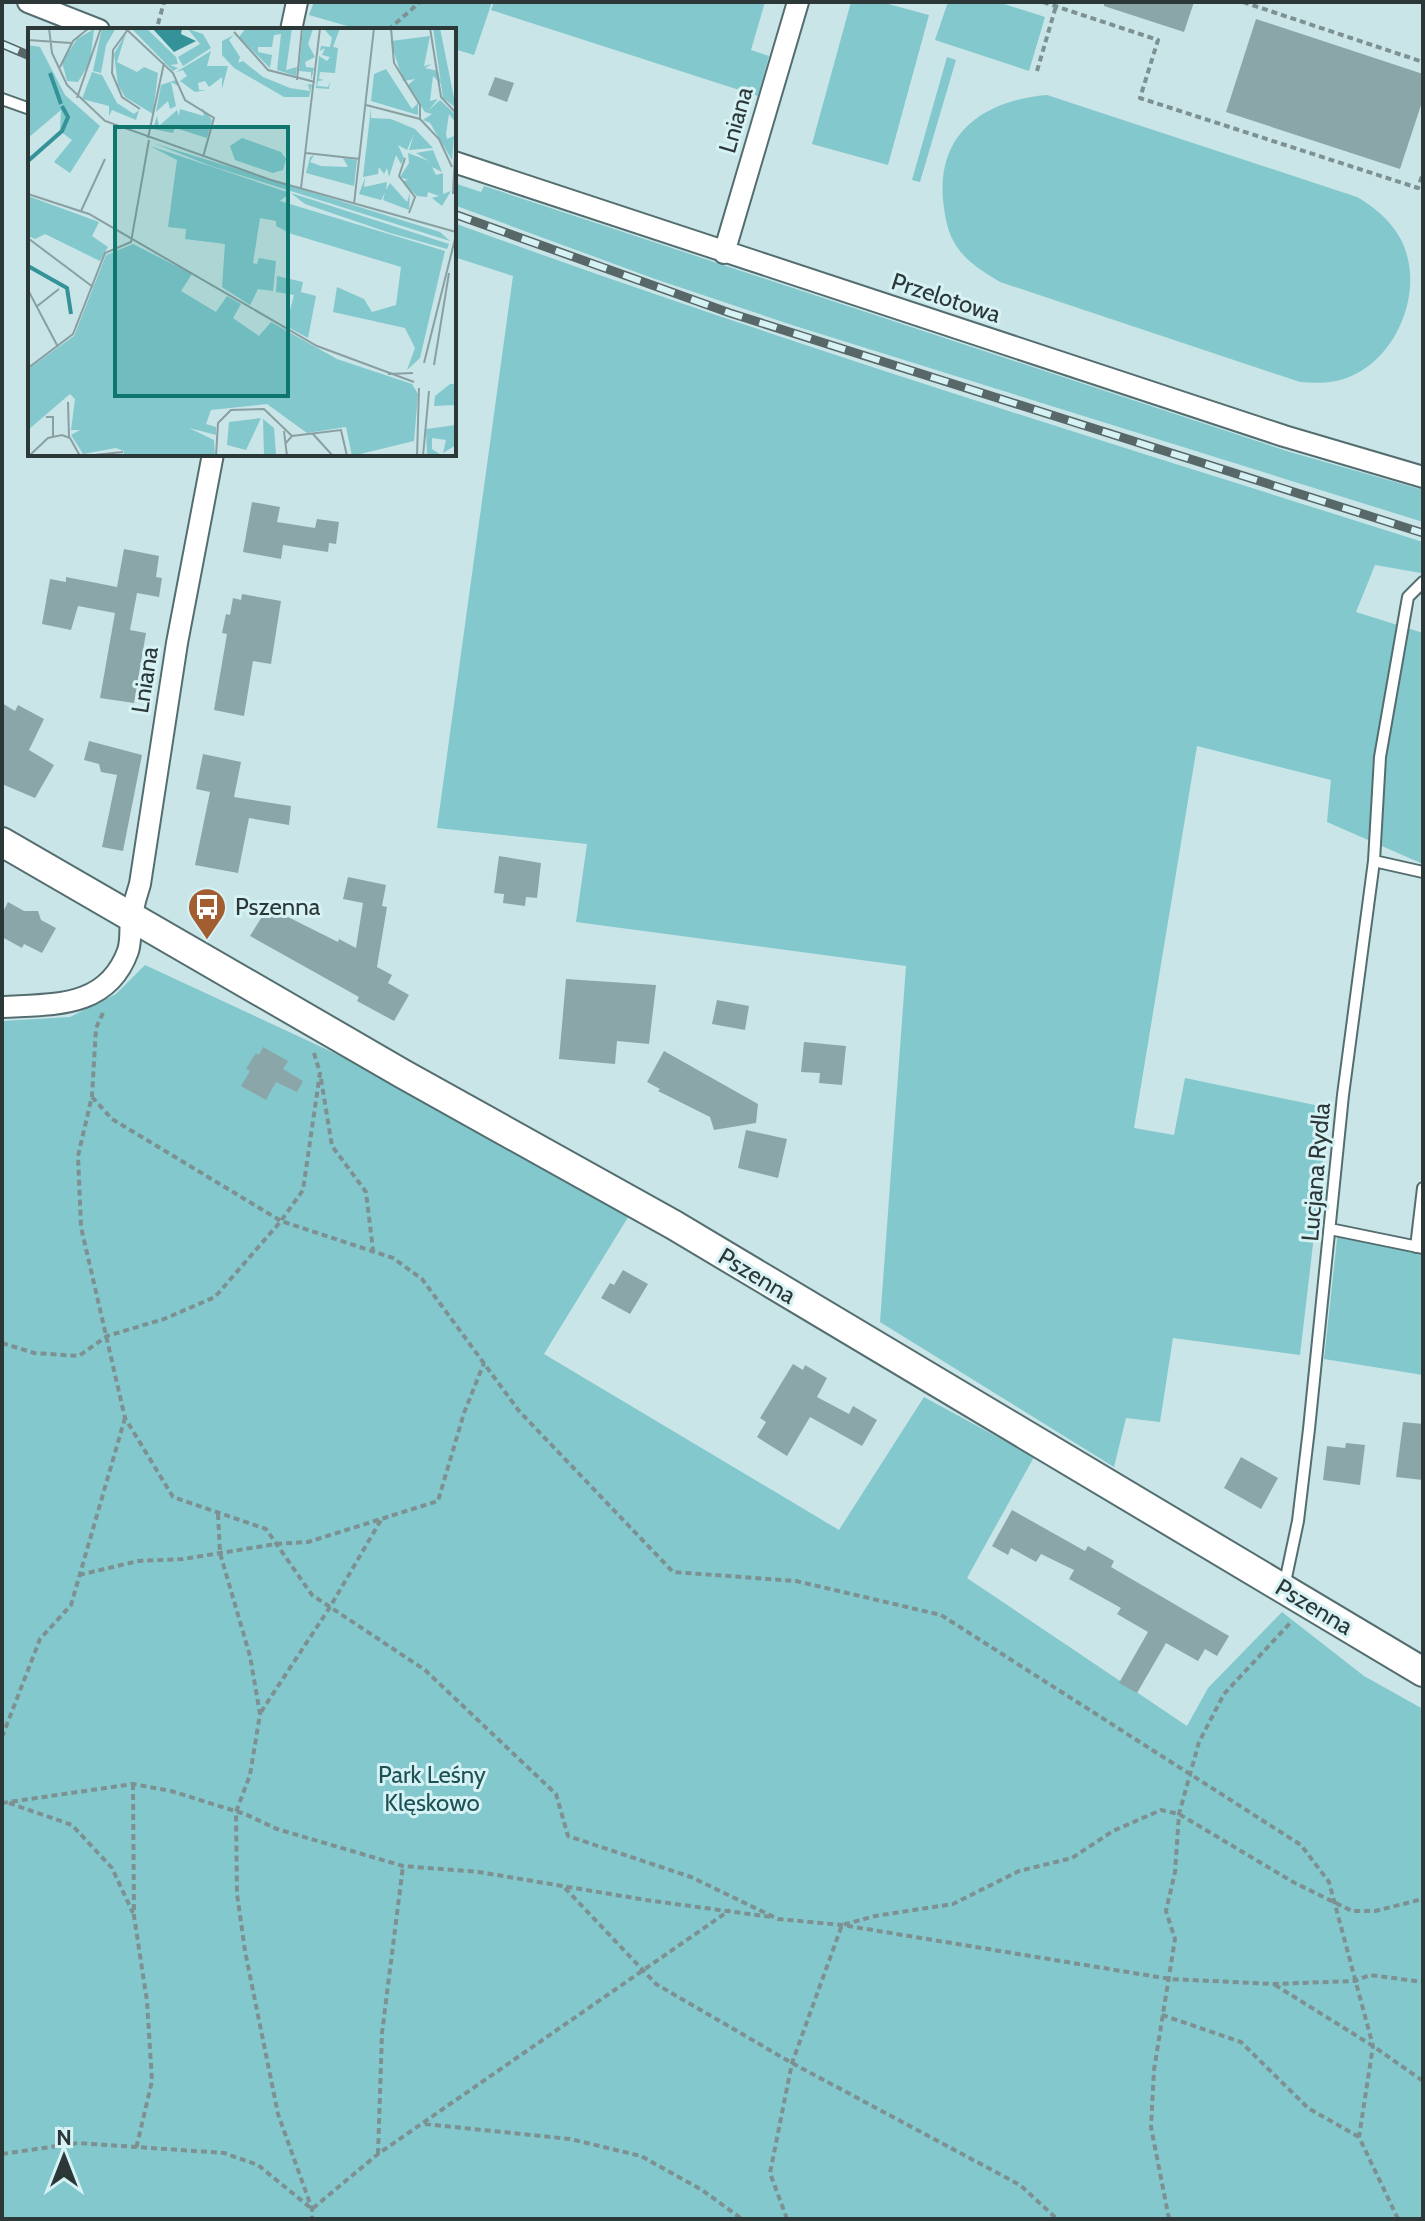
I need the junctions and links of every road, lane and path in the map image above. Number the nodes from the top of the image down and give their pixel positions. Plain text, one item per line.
1 (28, 2) edge
2 (164, 2) edge
3 (297, 2) edge
4 (420, 2) edge
5 (798, 2) edge
6 (1043, 2) edge
7 (1243, 2) edge
8 (1056, 6) junction
9 (158, 24) dead end
10 (94, 28) edge
11 (291, 28) edge
12 (390, 28) edge
13 (1423, 62) edge
14 (1037, 71) dead end
15 (2, 99) edge
16 (28, 108) edge
17 (456, 163) edge
18 (1423, 173) edge
19 (1418, 188) junction
20 (1423, 193) edge
21 (724, 253) junction
22 (213, 456) edge
23 (1423, 477) edge
24 (1423, 582) edge
25 (2, 842) edge
26 (1374, 861) junction
27 (1423, 872) edge
28 (131, 915) junction
29 (103, 987) junction
30 (2, 1007) edge
31 (303, 1015) junction
32 (320, 1073) junction
33 (92, 1096) junction
34 (1423, 1188) edge
35 (281, 1221) junction
36 (1330, 1229) junction
37 (1419, 1247) edge
38 (374, 1251) junction
39 (107, 1336) junction
40 (2, 1343) edge
41 (484, 1363) junction
42 (125, 1418) junction
43 (218, 1514) junction
44 (381, 1520) junction
45 (276, 1544) junction
46 (220, 1553) junction
47 (79, 1575) junction
48 (1283, 1589) junction
49 (330, 1607) junction
50 (1313, 1608) junction
51 (1423, 1672) edge
52 (260, 1714) junction
53 (2, 1737) edge
54 (1192, 1776) junction
55 (133, 1784) junction
56 (4, 1802) edge
57 (236, 1812) junction
58 (1179, 1814) junction
59 (403, 1866) junction
60 (564, 1887) junction
61 (1423, 1899) edge
62 (1335, 1905) junction
63 (730, 1910) junction
64 (134, 1916) junction
65 (778, 1919) junction
66 (842, 1925) junction
67 (642, 1971) junction
68 (1170, 1979) junction
69 (1355, 1981) junction
70 (1423, 1982) edge
71 (1273, 1984) junction
72 (1162, 2015) junction
73 (1373, 2046) junction
74 (792, 2063) junction
75 (1423, 2081) edge
76 (423, 2123) junction
77 (1359, 2137) junction
78 (136, 2149) junction
79 (2, 2154) edge
80 (378, 2154) junction
81 (312, 2209) junction
82 (312, 2219) edge
83 (742, 2219) edge
84 (787, 2219) edge
85 (1057, 2219) edge
86 (1169, 2219) edge
87 (1398, 2219) edge

1 - 10 street
2 - 9 path
3 - 11 street
4 - 12 path
5 - 21 street, Lniana
6 - 8 path
7 - 13 path
8 - 14 path
8 - 19 path
15 - 16 lane
17 - 21 street, Przelotowa
18 - 19 path
19 - 20 path
21 - 23 street, Przelotowa
22 - 28 street, Lniana
24 - 26 lane, Lucjana Rydla
25 - 28 street, Pszenna
26 - 27 lane
26 - 36 lane, Lucjana Rydla
28 - 29 street, Lniana
28 - 31 street, Pszenna
29 - 30 street
29 - 33 path
31 - 32 path
31 - 48 street, Pszenna
32 - 35 path
32 - 38 path
33 - 35 path
33 - 39 path
34 - 37 lane
35 - 38 path
35 - 39 path
36 - 37 lane
36 - 48 lane, Lucjana Rydla
38 - 41 path
39 - 40 path
39 - 42 path
41 - 44 path
41 - 54 path
42 - 43 path
42 - 47 path
43 - 45 path
43 - 46 path
44 - 45 path
44 - 49 path
45 - 46 path
45 - 49 path
46 - 47 path
46 - 52 path
47 - 53 path
48 - 50 street, Pszenna
49 - 52 path
49 - 65 path
50 - 51 street, Pszenna
50 - 54 path
52 - 57 path
54 - 58 path
54 - 62 path
55 - 56 path
55 - 57 path
55 - 64 path
56 - 64 path
57 - 59 path
57 - 81 path
58 - 62 path
58 - 66 path
58 - 68 path
59 - 60 path
59 - 80 path
60 - 63 path
60 - 67 path
61 - 62 path
62 - 69 path
63 - 65 path
63 - 67 path
64 - 78 path
65 - 66 path
66 - 68 path
66 - 74 path
67 - 74 path
67 - 76 path
68 - 71 path
68 - 72 path
69 - 70 path
69 - 71 path
69 - 73 path
71 - 73 path
72 - 77 path
72 - 86 path
73 - 75 path
73 - 77 path
74 - 84 path
74 - 85 path
76 - 80 path
76 - 83 path
77 - 87 path
78 - 79 path
78 - 81 path
80 - 81 path
81 - 82 path

